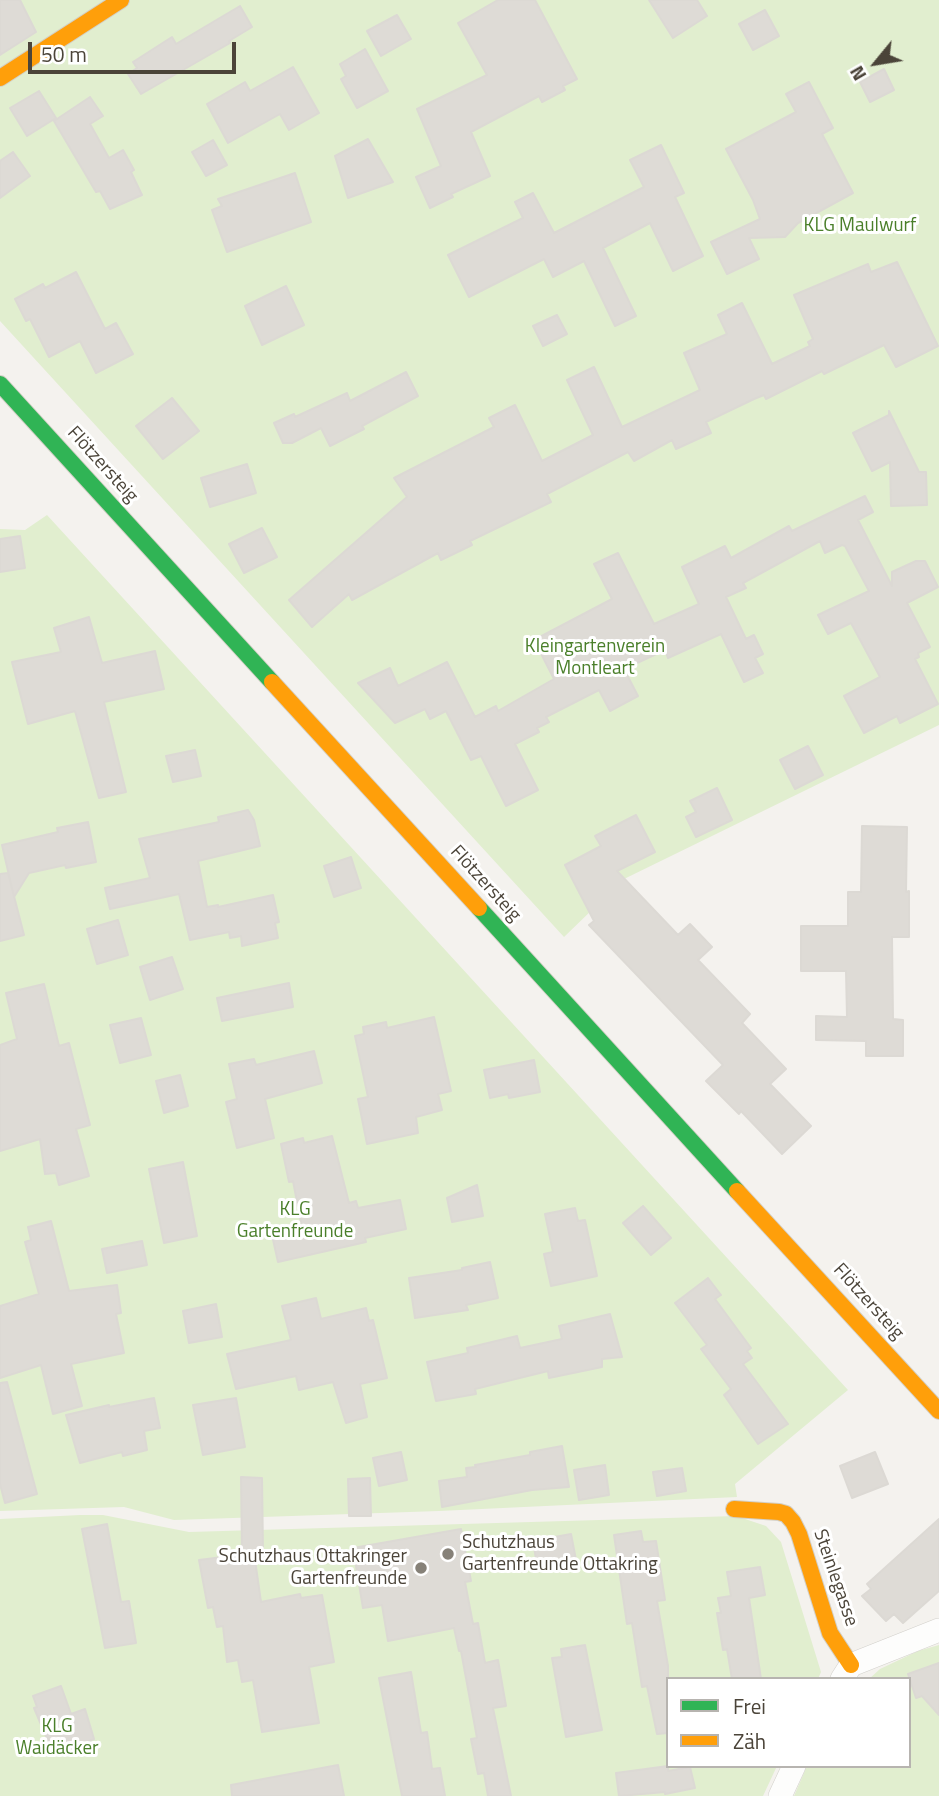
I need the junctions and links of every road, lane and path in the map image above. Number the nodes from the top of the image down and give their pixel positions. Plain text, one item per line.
1 (121, 0) edge
2 (0, 78) edge
3 (0, 384) edge
4 (939, 1411) edge
5 (734, 1508) dead end
6 (939, 1630) edge
7 (847, 1672) edge
8 (793, 1768) edge
9 (780, 1796) edge

1 - 2 main road
3 - 4 main road, Flötzersteig
5 - 7 main road, Steinlegasse
6 - 7 street
8 - 9 street

